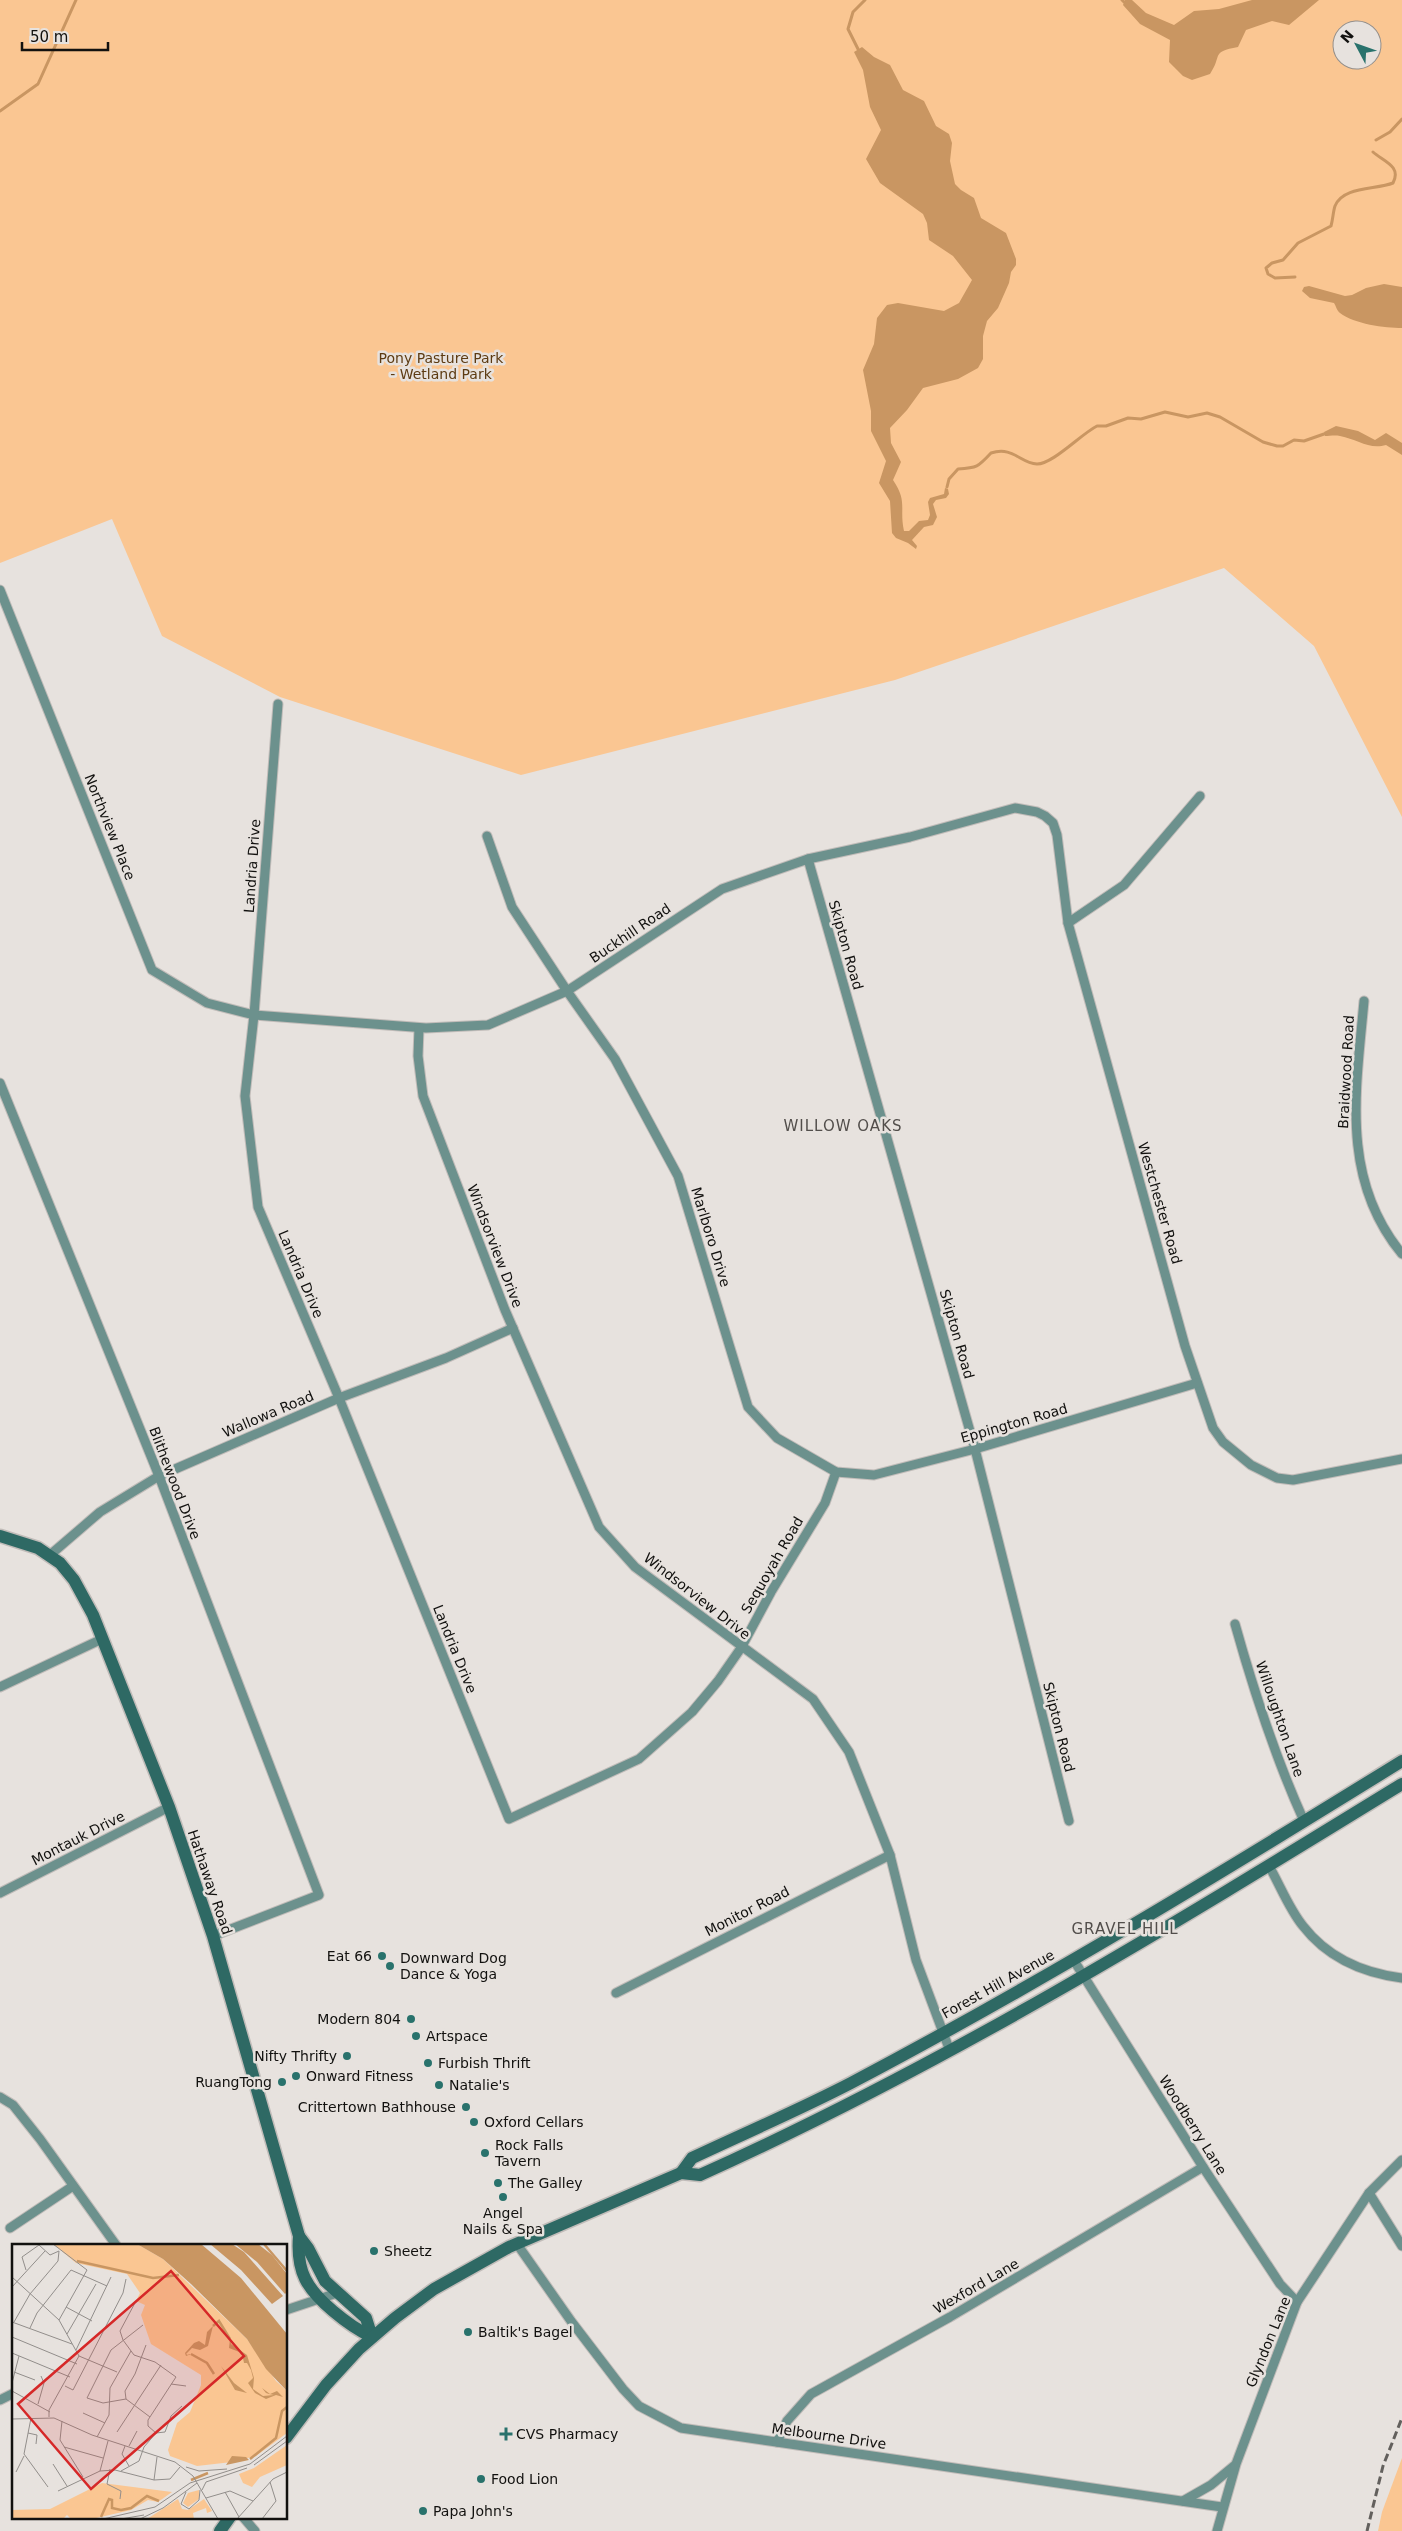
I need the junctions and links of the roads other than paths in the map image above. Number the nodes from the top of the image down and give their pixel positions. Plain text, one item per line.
1 (0, 590) edge
2 (278, 704) dead end
3 (1200, 796) dead end
4 (1015, 808) joint
5 (487, 836) dead end
6 (808, 858) junction
7 (1068, 924) junction
8 (567, 991) junction
9 (1364, 1001) dead end
10 (254, 1015) junction
11 (419, 1028) junction
12 (0, 1083) edge
13 (1402, 1254) edge
14 (513, 1328) junction
15 (1198, 1383) junction
16 (339, 1398) junction
17 (975, 1449) junction
18 (1400, 1460) edge
19 (1402, 1470) edge
20 (836, 1472) junction
21 (159, 1476) junction
22 (0, 1536) edge
23 (50, 1555) junction
24 (1235, 1624) dead end
25 (102, 1639) junction
26 (741, 1648) junction
27 (0, 1687) edge
28 (1402, 1762) edge
29 (1402, 1784) edge
30 (169, 1807) junction
31 (509, 1819) joint
32 (1069, 1820) dead end
33 (1304, 1821) junction
34 (890, 1854) junction
35 (1269, 1866) junction
36 (0, 1892) edge
37 (213, 1936) junction
38 (1073, 1959) junction
39 (1083, 1975) junction
40 (1402, 1978) edge
41 (616, 1993) dead end
42 (942, 2032) junction
43 (950, 2051) junction
44 (0, 2097) edge
45 (1402, 2160) edge
46 (1203, 2167) junction
47 (681, 2173) junction
48 (73, 2186) junction
49 (1369, 2193) junction
50 (10, 2228) dead end
51 (298, 2236) junction
52 (115, 2244) edge
53 (517, 2244) junction
54 (1402, 2246) edge
55 (337, 2293) junction
56 (319, 2299) junction
57 (1297, 2302) junction
58 (288, 2309) edge
59 (372, 2336) junction
60 (12, 2394) edge
61 (0, 2400) edge
62 (288, 2435) edge
63 (778, 2442) junction
64 (1236, 2464) junction
65 (1183, 2501) junction
66 (1222, 2507) junction
67 (229, 2518) edge
68 (244, 2518) edge
69 (220, 2531) edge
70 (255, 2531) edge
71 (1217, 2531) edge

1 - 10 street, Northview Place
2 - 10 street, Landria Drive
3 - 7 street
4 - 6 street, Buckhill Road
4 - 7 street, Westchester Road
5 - 8 street, Marlboro Drive
6 - 8 street, Buckhill Road
6 - 17 street, Skipton Road
7 - 15 street, Westchester Road
8 - 11 street, Buckhill Road
8 - 20 street, Marlboro Drive
9 - 13 street, Braidwood Road
10 - 11 street, Buckhill Road
10 - 16 street, Landria Drive
11 - 14 street, Windsorview Drive
12 - 21 street, Blithewood Drive
14 - 16 street, Wallowa Road
14 - 26 street, Windsorview Drive
15 - 17 street, Eppington Road
15 - 18 street, Westchester Road
16 - 21 street, Wallowa Road
16 - 31 street, Landria Drive
17 - 20 street, Eppington Road
17 - 32 street, Skipton Road
18 - 19 street
20 - 26 street, Sequoyah Road
21 - 23 street, Wallowa Road
21 - 37 street, Blithewood Drive
22 - 23 main road, Hathaway Road
23 - 25 main road, Hathaway Road
24 - 33 street, Willoughton Lane
25 - 27 street
25 - 30 main road, Hathaway Road
26 - 31 street, Sequoyah Road
26 - 34 street, Windsorview Drive
28 - 33 main road, Forest Hill Avenue
29 - 35 main road, Forest Hill Avenue
30 - 36 street, Montauk Drive
30 - 37 main road, Hathaway Road
33 - 38 main road, Forest Hill Avenue
34 - 41 street, Monitor Road
34 - 42 street, Windsorview Drive
35 - 39 main road, Forest Hill Avenue
35 - 40 street
37 - 51 main road, Hathaway Road
38 - 39 street, Woodberry Lane
38 - 42 main road, Forest Hill Avenue
39 - 43 main road, Forest Hill Avenue
39 - 46 street, Woodberry Lane
42 - 43 street, Windsorview Drive
42 - 47 main road, Forest Hill Avenue
43 - 47 main road, Forest Hill Avenue
44 - 48 street
45 - 49 street, Glyndon Lane
46 - 57 street, Woodberry Lane
46 - 63 street, Wexford Lane
47 - 53 main road, Forest Hill Avenue
48 - 50 street
48 - 52 street
49 - 54 street
49 - 57 street, Glyndon Lane
51 - 55 main road, Hathaway Road
51 - 56 main road, Hathaway Road
53 - 59 main road, Forest Hill Avenue
53 - 63 street, Melbourne Drive
55 - 56 street
55 - 59 main road, Hathaway Road
56 - 58 street
56 - 59 main road, Hathaway Road
57 - 64 street, Glyndon Lane
59 - 62 main road, Forest Hill Avenue
60 - 61 street
63 - 65 street, Melbourne Drive
64 - 65 street
64 - 66 street, Glyndon Lane
65 - 66 street, Melbourne Drive
66 - 71 street, Glyndon Lane
67 - 69 main road
68 - 70 street

